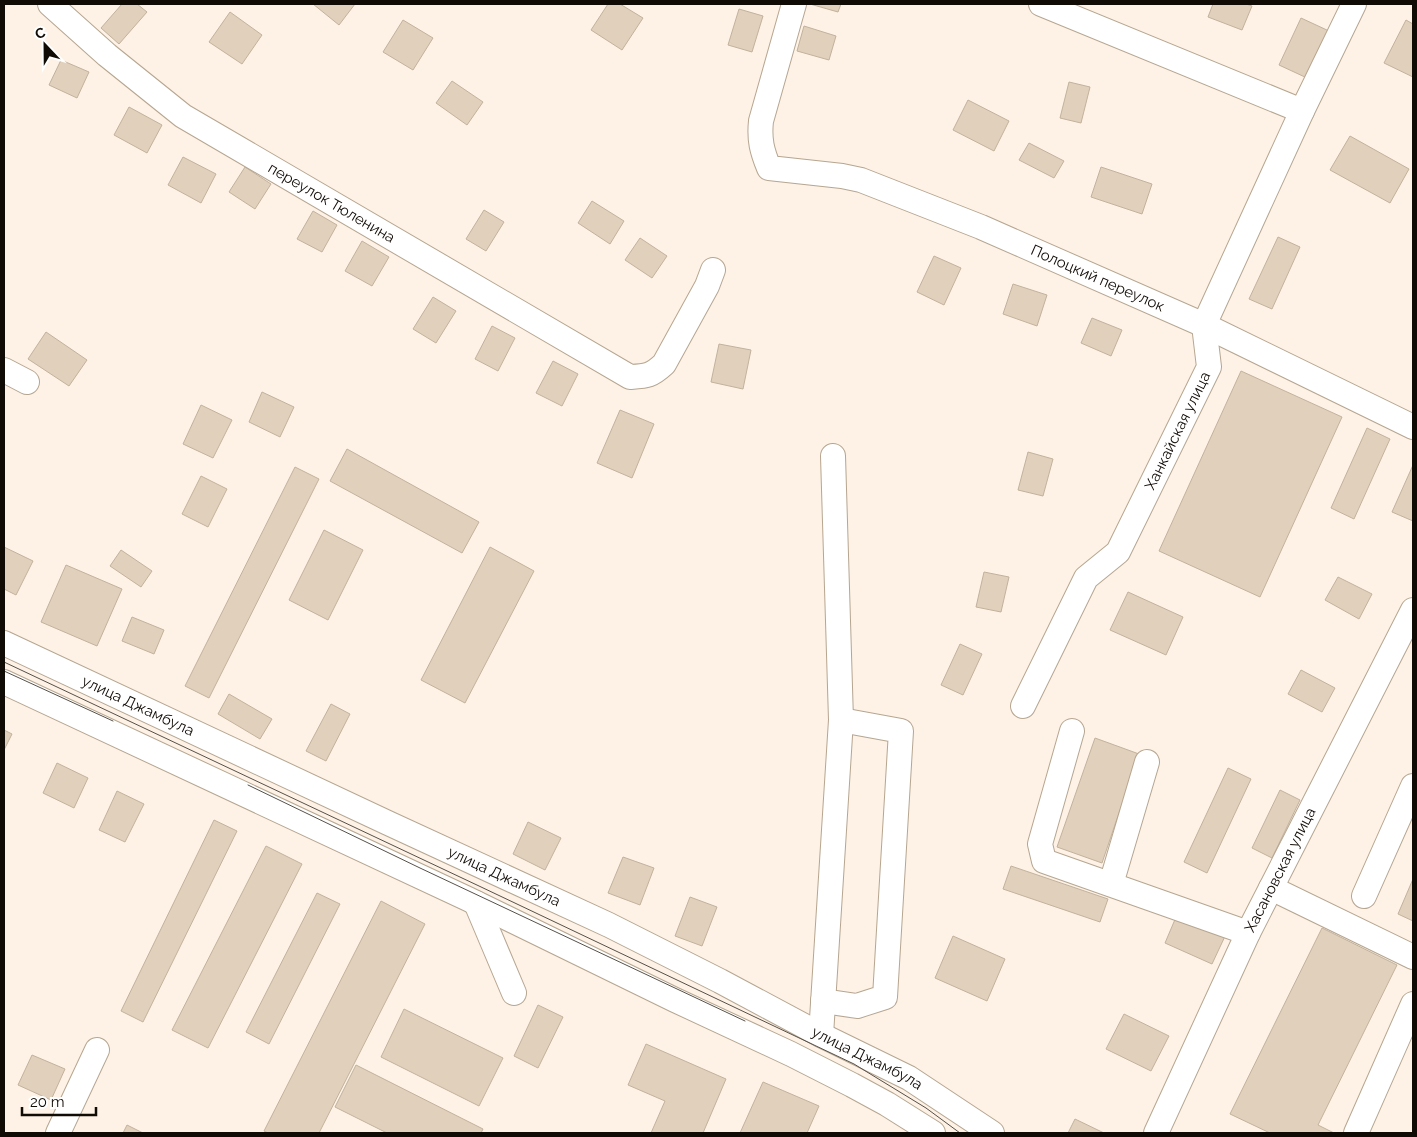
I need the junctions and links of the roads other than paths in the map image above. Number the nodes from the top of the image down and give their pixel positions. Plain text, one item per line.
1 (50, 4) edge
2 (794, 4) edge
3 (1041, 4) edge
4 (1354, 4) edge
5 (1302, 111) junction
6 (713, 270) dead end
7 (1204, 325) junction
8 (4, 370) edge
9 (27, 382) dead end
10 (1413, 427) edge
11 (833, 456) dead end
12 (1413, 610) edge
13 (4, 643) edge
14 (4, 682) edge
15 (1023, 706) dead end
16 (841, 720) junction
17 (1072, 731) dead end
18 (1147, 762) dead end
19 (1413, 786) edge
20 (1111, 884) junction
21 (1271, 888) junction
22 (1364, 896) dead end
23 (476, 903) junction
24 (1248, 933) junction
25 (1413, 957) edge
26 (514, 993) dead end
27 (823, 1001) junction
28 (1413, 1004) edge
29 (821, 1035) junction
30 (97, 1050) dead end
31 (58, 1133) edge
32 (933, 1133) edge
33 (992, 1133) edge
34 (1156, 1133) edge
35 (1356, 1133) edge

1 - 6 street, переулок Тюленина
2 - 7 street, Полоцкий переулок
3 - 5 street
4 - 5 street
5 - 7 street
7 - 10 street, Полоцкий переулок
7 - 15 street, Ханкайская улица
8 - 9 street
11 - 16 street
12 - 21 street, Хасановская улица
13 - 29 street, улица Джамбула
14 - 23 street, улица Джамбула
16 - 27 street
16 - 27 street
17 - 20 street
18 - 20 street
19 - 22 street
20 - 24 street
21 - 24 street, Хасановская улица
21 - 25 street
23 - 26 street
23 - 32 street, улица Джамбула
24 - 34 street, Хасановская улица
27 - 29 street
28 - 35 street
29 - 33 street, улица Джамбула
30 - 31 street

